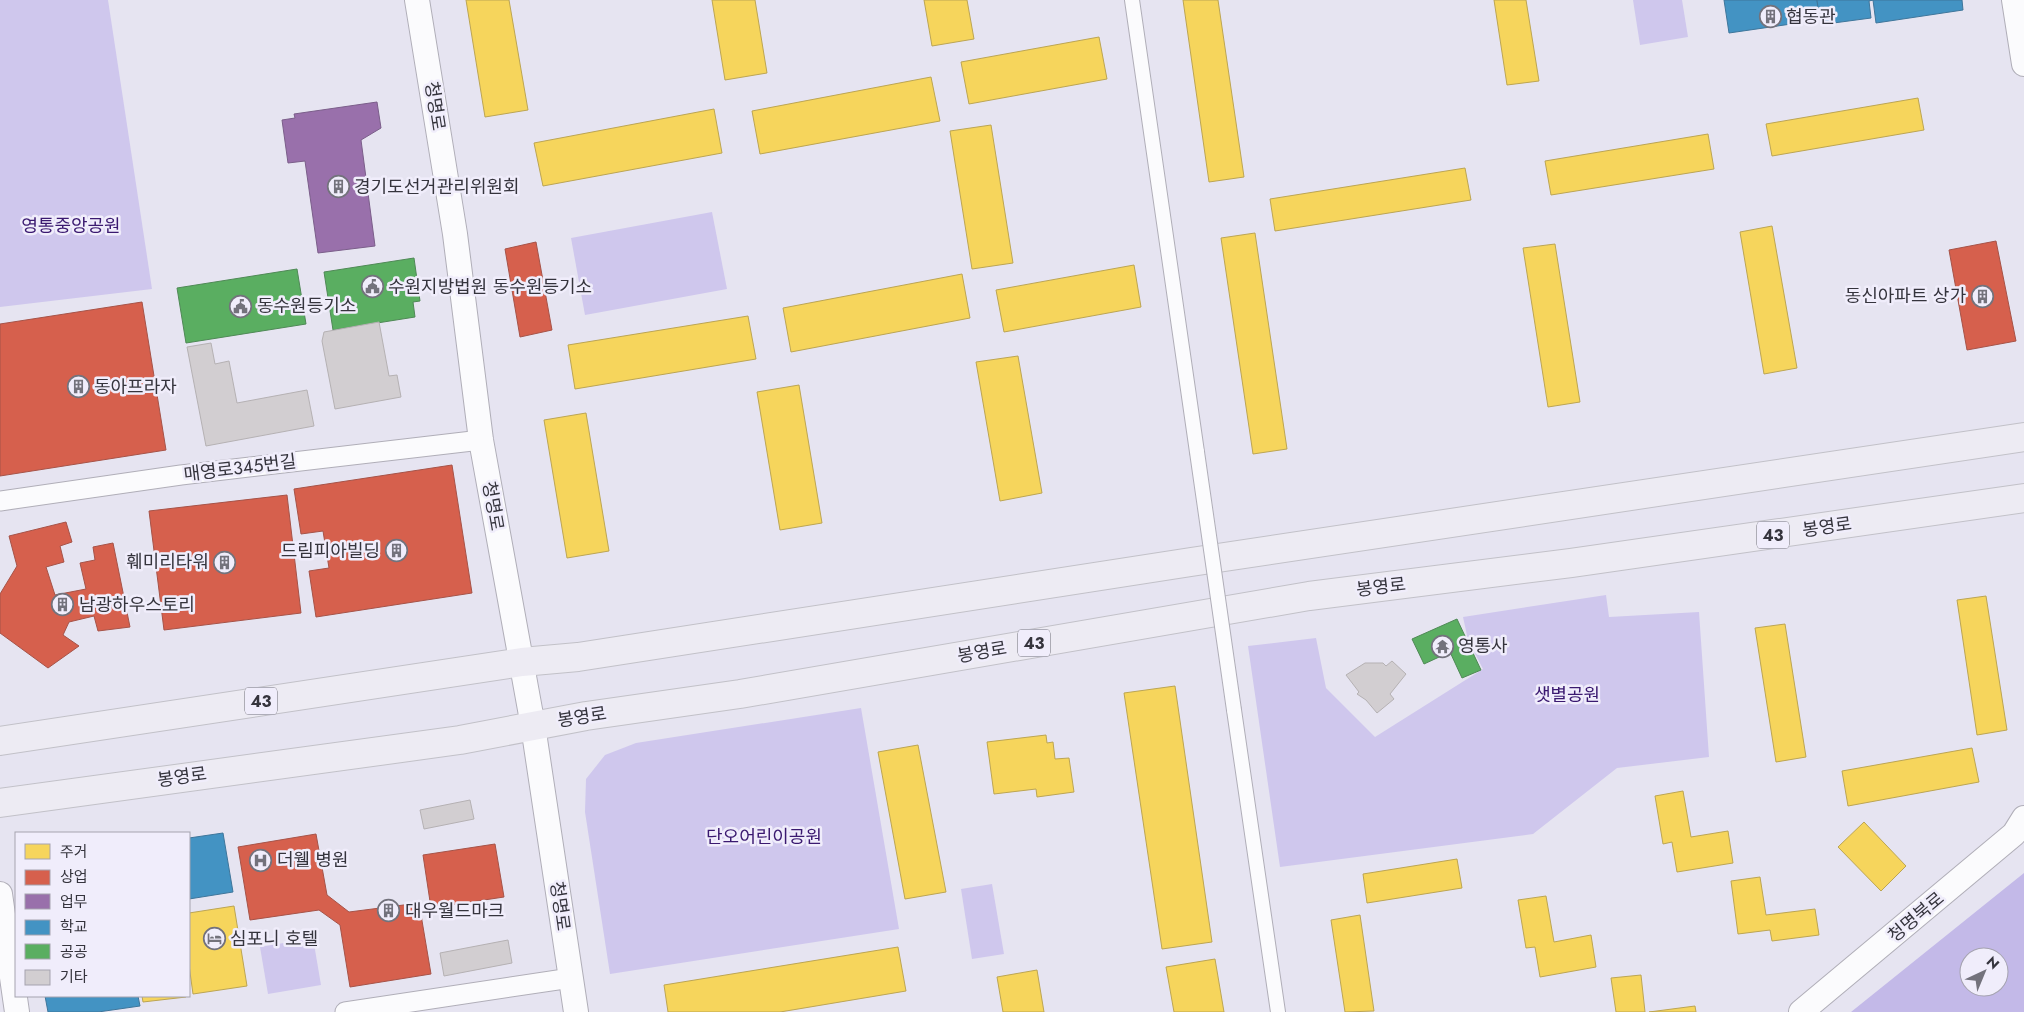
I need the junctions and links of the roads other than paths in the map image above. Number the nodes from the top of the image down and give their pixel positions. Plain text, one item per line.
1 (417, 0) edge
2 (1132, 0) edge
3 (2014, 0) edge
4 (2024, 64) edge
5 (2024, 437) edge
6 (481, 440) junction
7 (2024, 498) edge
8 (0, 501) edge
9 (522, 662) junction
10 (533, 726) junction
11 (0, 741) edge
12 (0, 803) edge
13 (2024, 818) edge
14 (0, 894) edge
15 (571, 978) junction
16 (17, 1012) edge
17 (344, 1012) edge
18 (576, 1012) edge
19 (1278, 1012) edge
20 (1802, 1012) edge

1 - 6 street, 청명로
2 - 19 street, bridge
3 - 4 street
5 - 9 main road, 43
6 - 8 street, 매영로345번길
6 - 9 street, 청명로
7 - 10 main road, 봉영로 / 43
9 - 10 street, 청명로
9 - 11 main road, 43
10 - 12 main road, 봉영로 / 43
10 - 15 street, 청명로
13 - 20 street, 청명북로
14 - 16 street
15 - 17 street
15 - 18 street, 청명로

